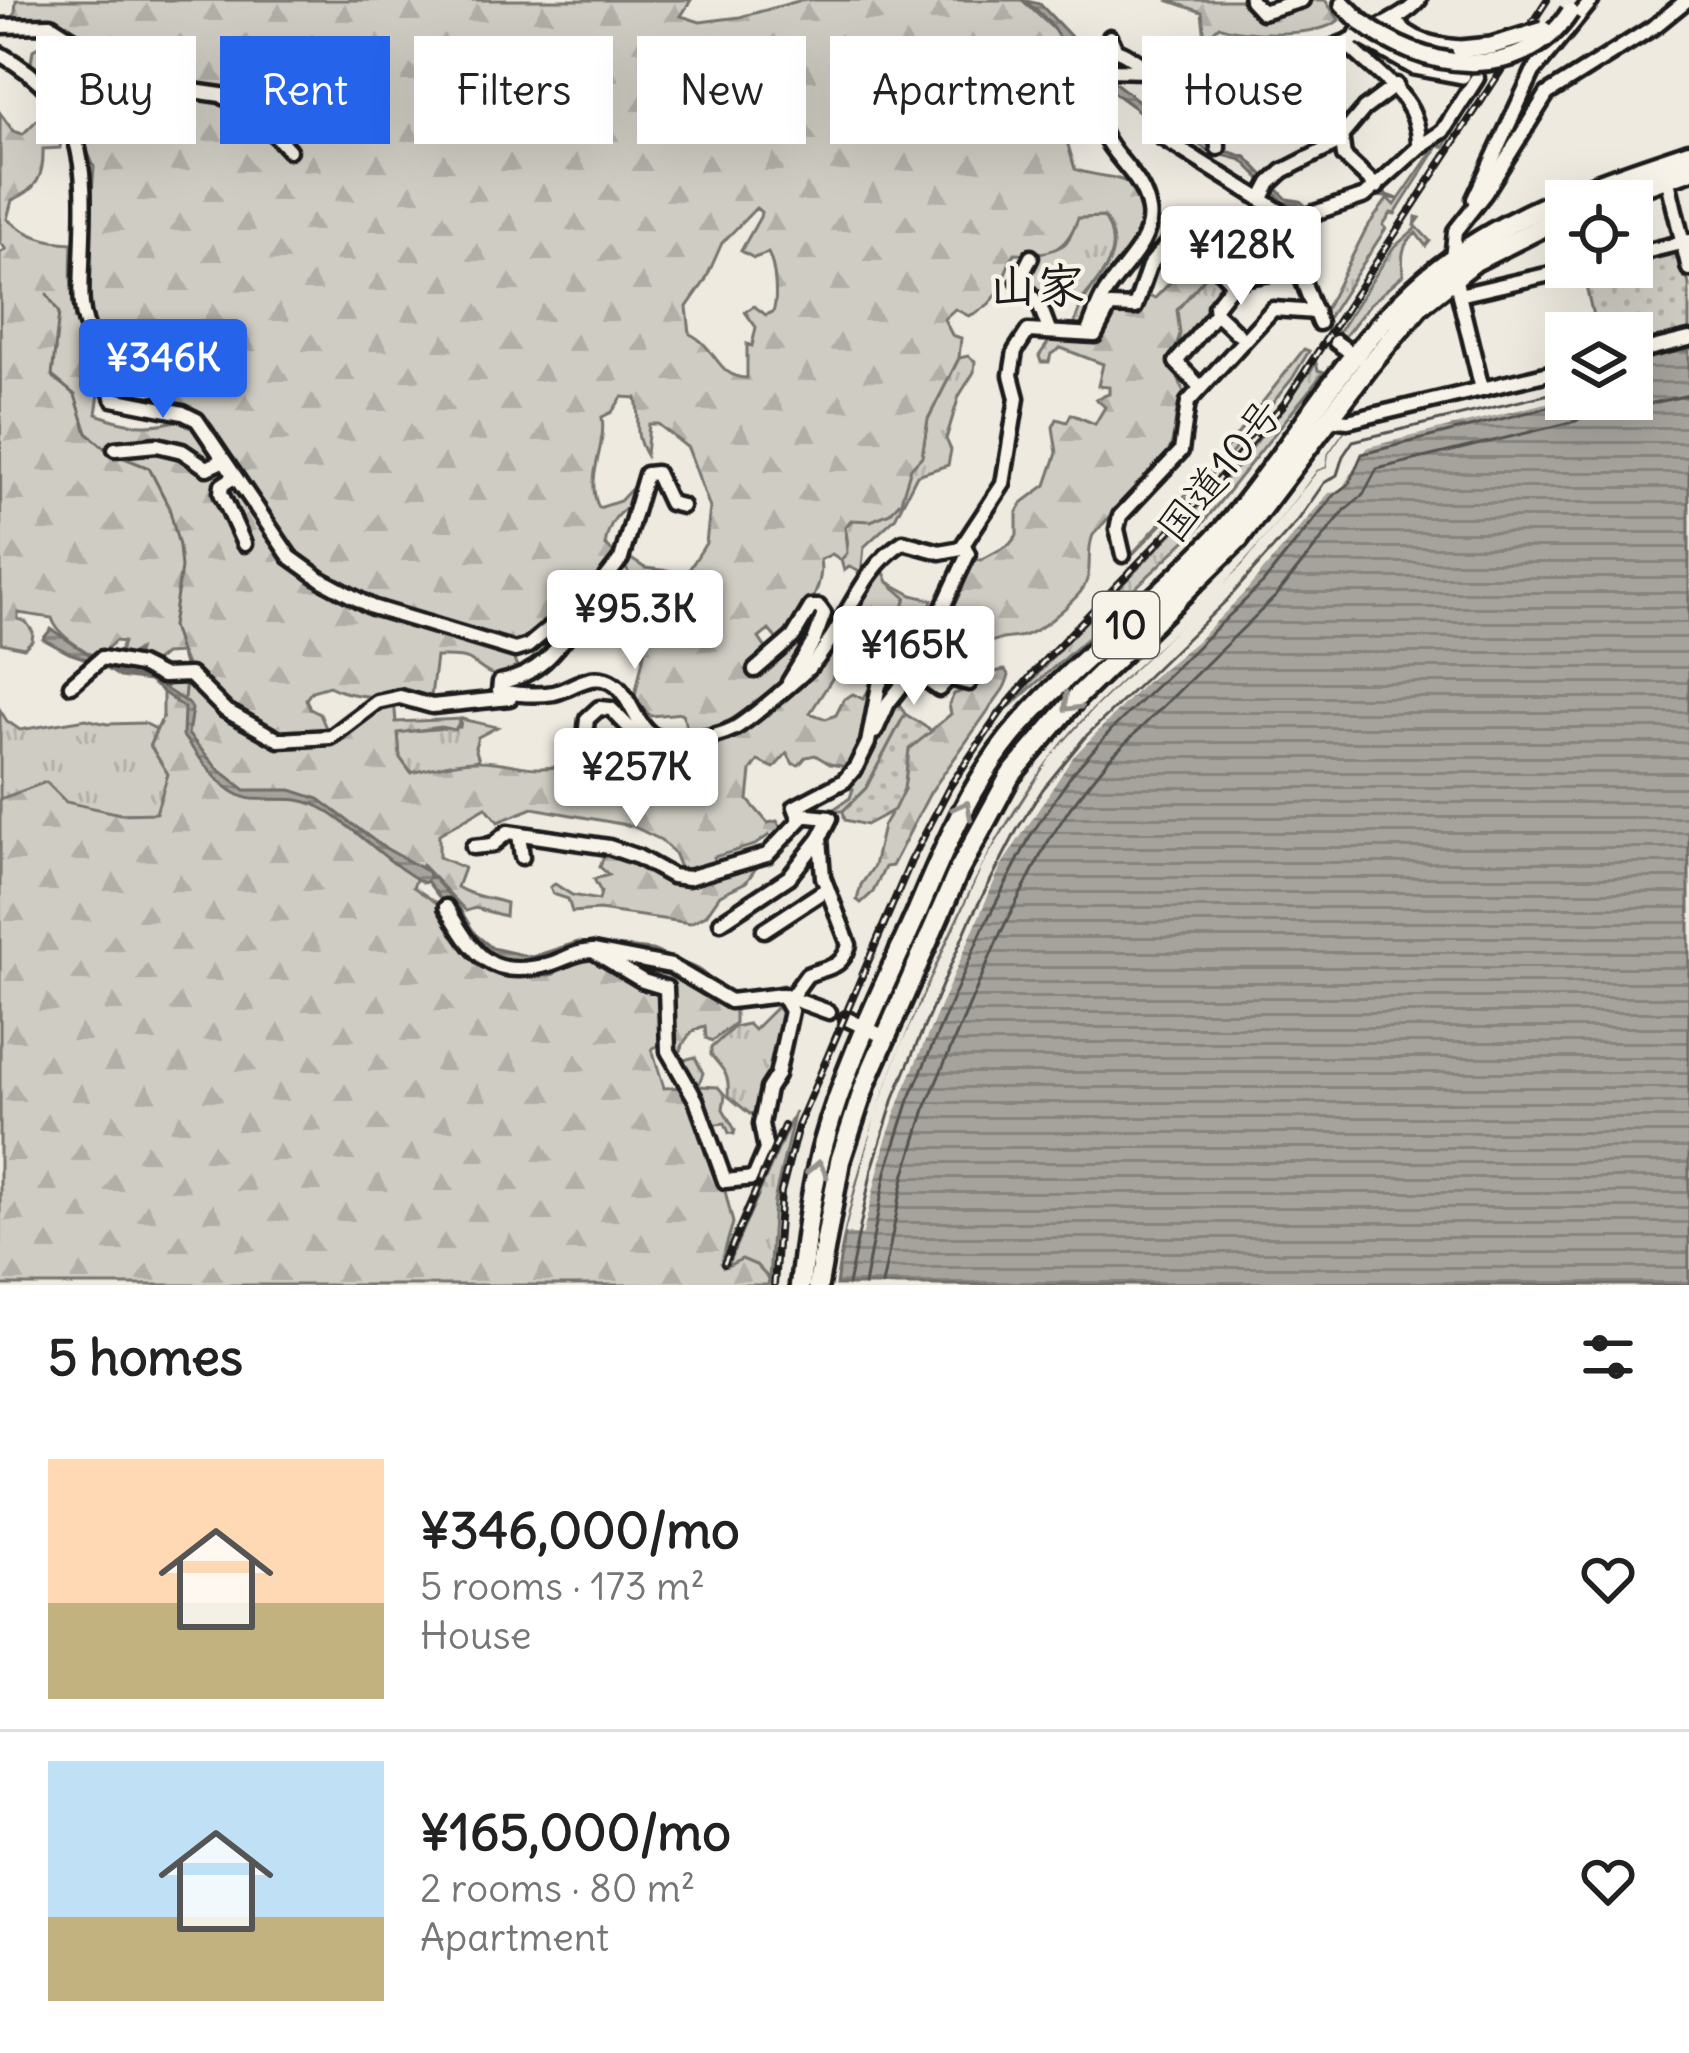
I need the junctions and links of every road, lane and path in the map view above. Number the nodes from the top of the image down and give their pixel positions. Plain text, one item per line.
1 (1251, 0) edge
2 (1302, 0) edge
3 (1419, 0) edge
4 (1592, 0) edge
5 (1687, 0) edge
6 (1343, 4) dead end
7 (1571, 4) edge
8 (1394, 21) junction
9 (0, 26) edge
10 (1359, 27) junction
11 (1565, 35) junction
12 (1344, 36) edge
13 (1346, 46) edge
14 (1532, 46) junction
15 (0, 54) edge
16 (1142, 69) edge
17 (1533, 72) junction
18 (1477, 78) dead end
19 (1396, 85) junction
20 (1547, 93) junction
21 (1346, 132) edge
22 (1176, 144) edge
23 (1218, 144) edge
24 (1333, 144) edge
25 (1341, 144) edge
26 (1419, 147) junction
27 (1218, 148) dead end
28 (289, 150) dead end
29 (1689, 153) edge
30 (1689, 170) edge
31 (1667, 177) junction
32 (1653, 182) edge
33 (1377, 187) junction
34 (1266, 190) junction
35 (1470, 210) junction
36 (1545, 224) edge
37 (1294, 230) junction
38 (1686, 242) edge
39 (1653, 250) edge
40 (1030, 257) dead end
41 (1298, 268) junction
42 (1689, 269) edge
43 (1545, 270) edge
44 (1455, 276) junction
45 (1234, 284) junction
46 (1216, 313) junction
47 (1049, 330) junction
48 (1078, 332) junction
49 (1238, 334) dead end
50 (1689, 339) edge
51 (1336, 342) dead end
52 (1653, 348) edge
53 (1361, 361) junction
54 (1545, 374) edge
55 (1200, 387) junction
56 (1482, 389) junction
57 (1328, 419) junction
58 (115, 448) dead end
59 (222, 461) junction
60 (234, 477) junction
61 (682, 506) dead end
62 (244, 544) dead end
63 (964, 545) junction
64 (1123, 555) dead end
65 (580, 611) junction
66 (755, 670) dead end
67 (969, 682) dead end
68 (788, 684) junction
69 (70, 685) dead end
70 (524, 693) junction
71 (651, 734) junction
72 (868, 743) junction
73 (582, 763) dead end
74 (806, 814) junction
75 (519, 834) junction
76 (820, 838) junction
77 (472, 847) dead end
78 (522, 857) dead end
79 (825, 890) junction
80 (446, 907) dead end
81 (721, 922) dead end
82 (764, 930) dead end
83 (593, 951) junction
84 (790, 994) junction
85 (829, 1012) dead end
86 (847, 1018) dead end
87 (866, 1028) junction
88 (885, 1037) junction
89 (800, 1285) edge
90 (818, 1285) edge

1 - 2 street
3 - 8 street
4 - 11 street
5 - 20 street
6 - 10 main road
7 - 8 main road, bridge
7 - 11 street
7 - 14 main road, bridge
8 - 10 street
9 - 28 street
10 - 12 street
10 - 14 main road, bridge
10 - 14 main road, bridge
11 - 17 street
13 - 19 street
15 - 59 street
16 - 48 street
17 - 20 street
17 - 35 street
18 - 26 street
19 - 21 street
19 - 26 street
20 - 35 street
22 - 34 street
23 - 27 street
24 - 34 street
25 - 33 street
26 - 33 street
29 - 44 highway, 国道10号 / 10
30 - 31 highway
31 - 32 highway
31 - 38 street
33 - 37 street
34 - 37 street
35 - 44 street
36 - 44 highway, 国道10号 / 10
37 - 41 street
38 - 39 street
38 - 42 street
40 - 47 street
41 - 45 street
41 - 55 street
43 - 44 street
44 - 53 highway, 国道10号 / 10
44 - 56 street
45 - 46 street
45 - 48 street
46 - 49 street
46 - 55 street
47 - 48 street
47 - 63 street
50 - 52 street
51 - 53 street
53 - 57 highway, 国道10号 / 10
87 -> 53 highway, 国道10号 / 10
54 - 56 street
55 - 64 street
56 - 57 street
57 -> 88 highway, 国道10号 / 10
58 - 59 street
59 - 60 street
60 - 62 street
60 - 65 street
61 - 65 street
63 - 68 street
63 - 72 street
65 - 70 street
66 - 68 street
67 - 72 street
68 - 71 street
69 - 70 street
70 - 71 street
71 - 73 street
72 - 74 street
74 - 75 street
74 - 76 street
75 - 77 street
75 - 78 street
76 - 79 street
76 - 81 street
79 - 82 street
79 - 84 street
80 - 83 street
83 - 84 street
83 - 84 street
84 - 85 street
86 - 87 street
87 - 88 street
89 -> 87 highway, 国道10号 / 10
88 - 90 highway, 国道10号 / 10

